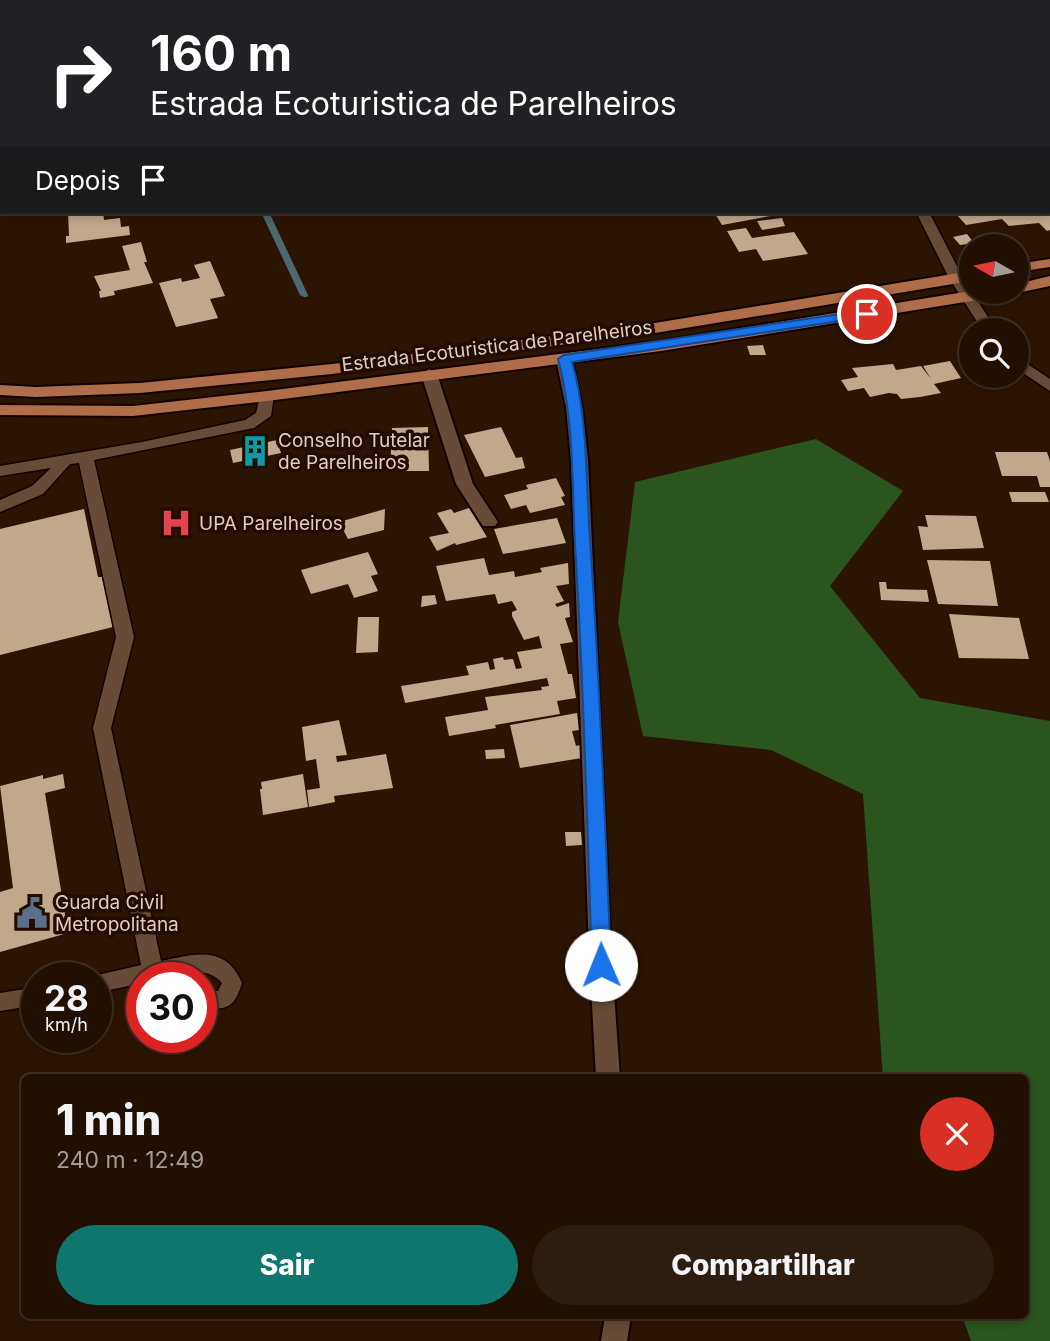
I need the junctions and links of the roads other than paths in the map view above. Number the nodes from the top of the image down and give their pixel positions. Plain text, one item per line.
1 (923, 214) edge
2 (1050, 263) edge
3 (1029, 266) edge
4 (959, 271) edge
5 (959, 278) edge
6 (1050, 281) edge
7 (1029, 285) edge
8 (959, 300) edge
9 (655, 328) junction
10 (662, 346) junction
11 (564, 359) junction
12 (1029, 371) edge
13 (429, 374) junction
14 (1050, 386) edge
15 (0, 390) edge
16 (267, 396) junction
17 (0, 410) edge
18 (85, 456) junction
19 (65, 460) junction
20 (0, 471) edge
21 (0, 506) edge
22 (489, 522) dead end
23 (154, 962) edge
24 (217, 968) edge
25 (21, 999) edge
26 (217, 1000) edge
27 (0, 1002) edge
28 (608, 1074) edge
29 (618, 1319) edge
30 (614, 1341) edge

1 - 4 lane
2 - 3 main road
5 - 9 main road, Estrada Ecoturistica de Parelheiros
6 - 7 main road
8 - 10 main road, Estrada Ecoturistica de Parelheiros
9 - 10 main road
9 - 15 main road, Estrada Ecoturistica de Parelheiros
10 - 11 main road, Estrada Ecoturistica de Parelheiros
11 - 13 main road, Estrada Ecoturistica de Parelheiros
11 - 28 street
12 - 14 lane
13 - 16 main road, Estrada Ecoturistica de Parelheiros
13 - 22 street
16 - 17 main road, Estrada Ecoturistica de Parelheiros
16 - 18 lane
18 - 19 lane
18 - 23 lane
19 - 20 lane
19 - 21 lane
24 - 26 lane
25 - 27 lane
29 - 30 street

